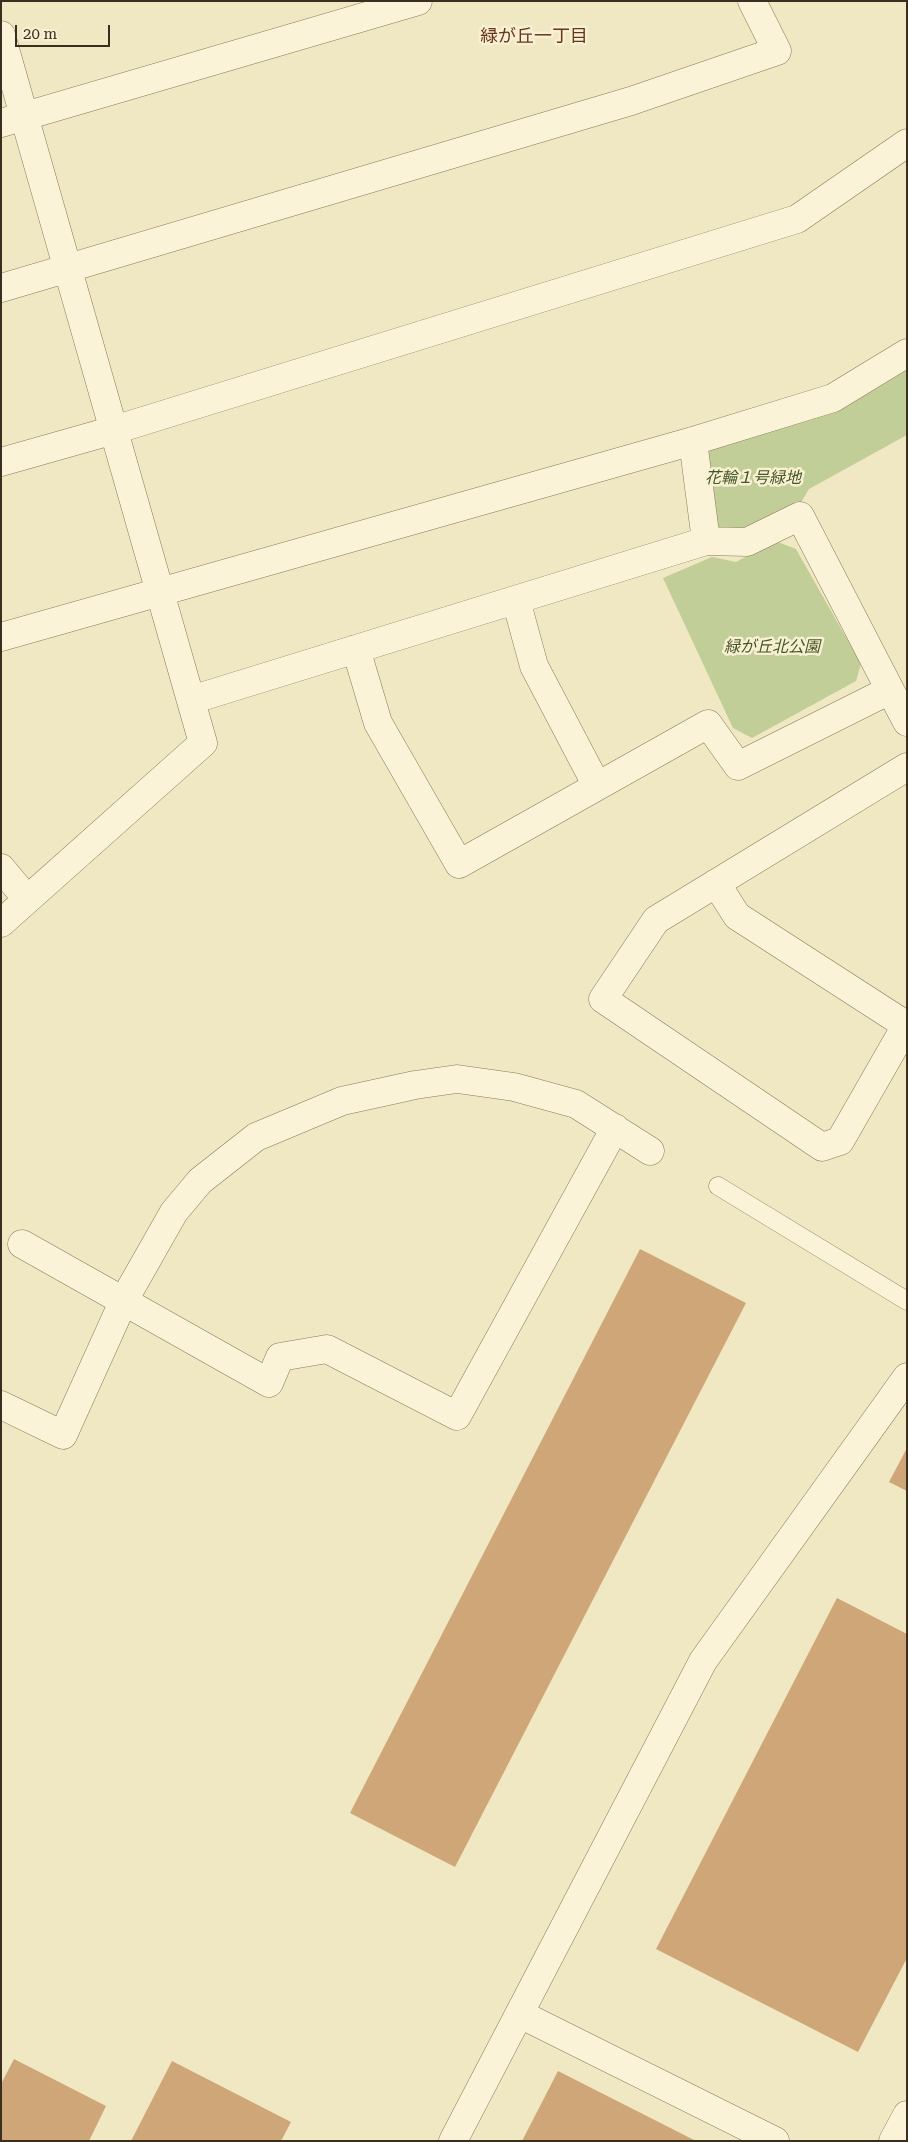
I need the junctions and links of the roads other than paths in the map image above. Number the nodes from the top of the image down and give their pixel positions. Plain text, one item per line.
1 (418, 1) edge
2 (752, 1) edge
3 (1, 35) edge
4 (13, 119) edge
5 (907, 143) edge
6 (68, 269) junction
7 (1, 288) edge
8 (907, 353) edge
9 (114, 430) junction
10 (693, 441) junction
11 (1, 462) edge
12 (706, 541) junction
13 (160, 593) junction
14 (516, 600) junction
15 (1, 638) edge
16 (356, 649) junction
17 (890, 690) junction
18 (191, 700) junction
19 (907, 722) edge
20 (907, 766) edge
21 (598, 786) junction
22 (1, 868) edge
23 (716, 883) junction
24 (27, 899) junction
25 (1, 923) edge
26 (906, 1024) edge
27 (614, 1128) junction
28 (650, 1151) dead end
29 (718, 1186) dead end
30 (22, 1244) dead end
31 (124, 1300) junction
32 (907, 1302) edge
33 (907, 1377) edge
34 (1, 1405) edge
35 (520, 2014) junction
36 (907, 2115) edge
37 (453, 2141) edge
38 (775, 2141) edge
39 (893, 2141) edge

1 - 4 street
2 - 6 street
3 - 4 street
4 - 6 street
5 - 9 street
6 - 7 street
6 - 9 street
8 - 10 street
9 - 11 street
9 - 13 street
10 - 12 street
10 - 13 street
12 - 14 street
12 - 17 street
13 - 15 street
13 - 18 street
14 - 16 street
14 - 21 street
16 - 18 street
16 - 21 street
17 - 19 street
17 - 21 street
18 - 24 street
20 - 23 street
22 - 24 street
23 - 26 street
23 - 26 street
24 - 25 street
27 - 28 street
27 - 31 street
27 - 31 street
29 - 32 lane
30 - 31 street
31 - 34 street
33 - 35 street
35 - 37 street
35 - 38 street
36 - 39 street

